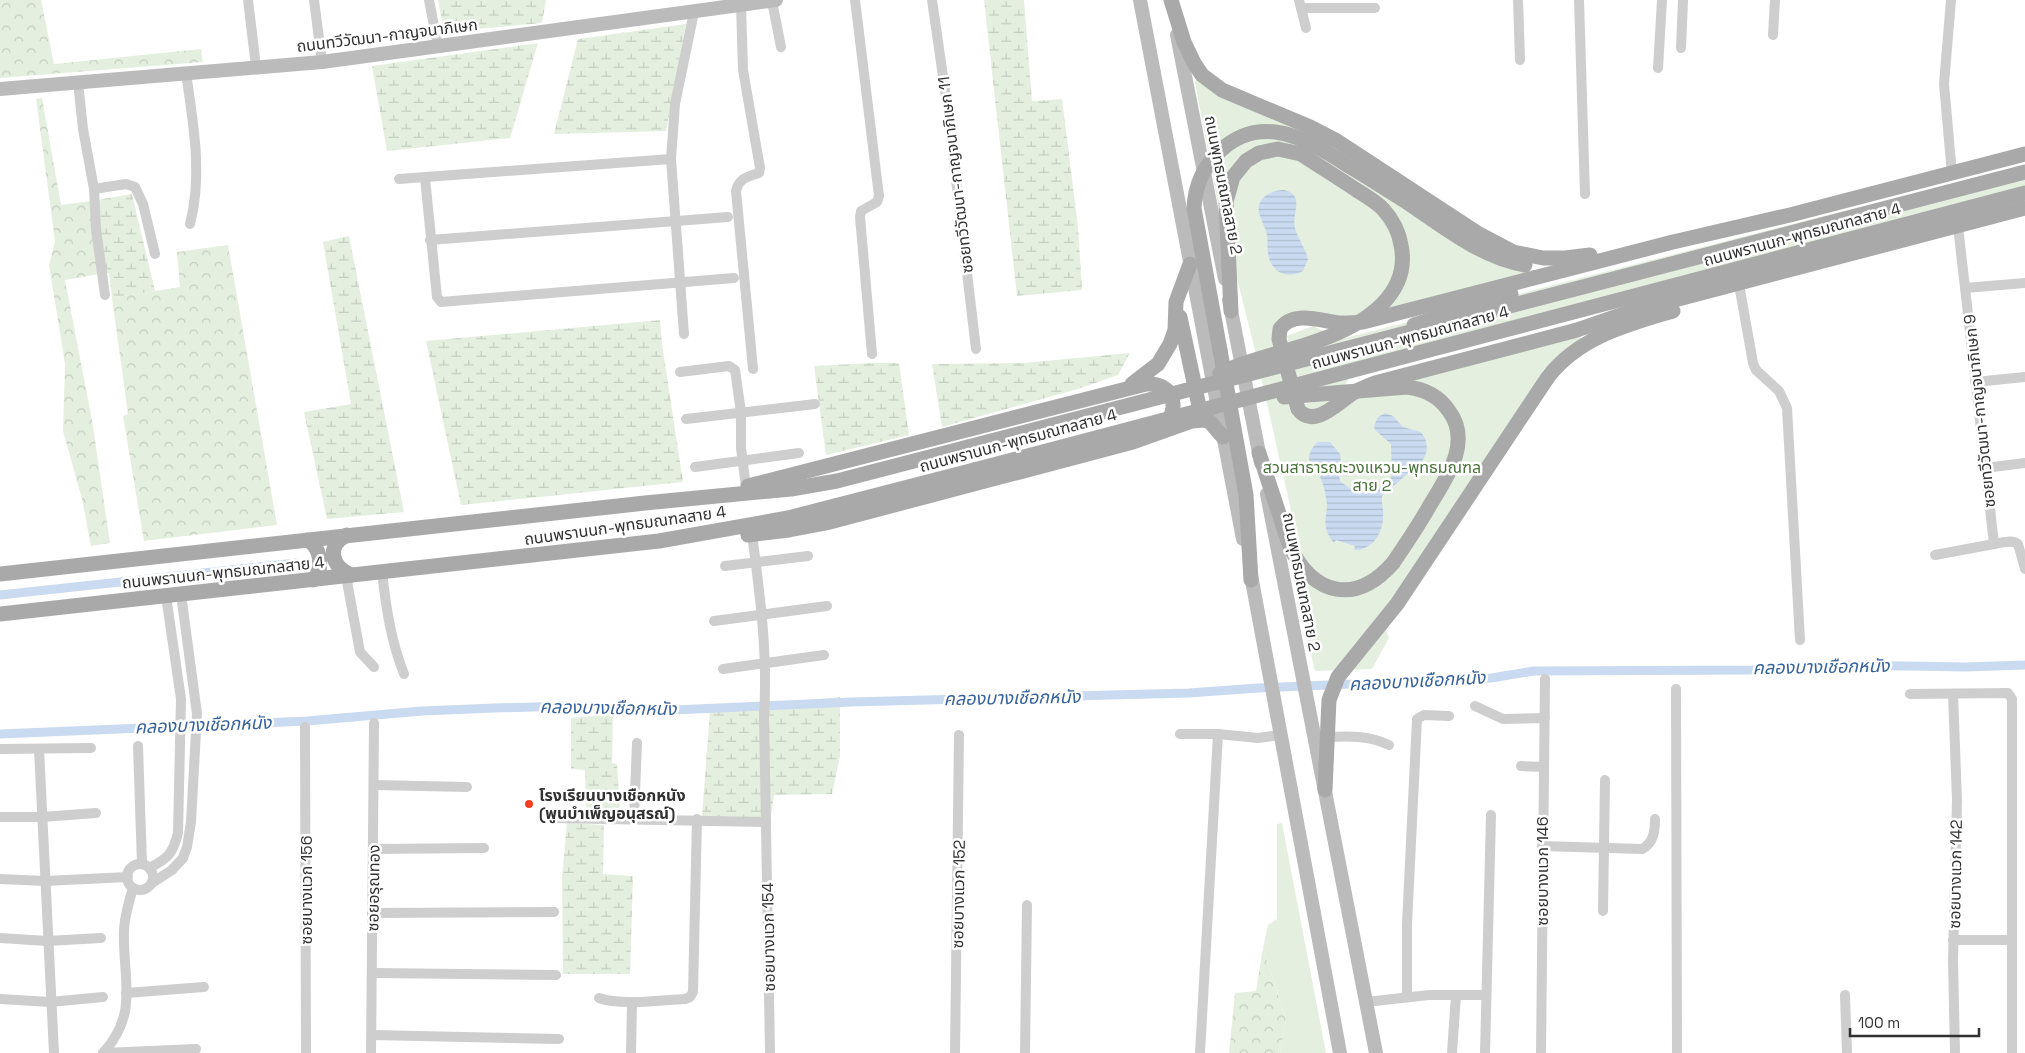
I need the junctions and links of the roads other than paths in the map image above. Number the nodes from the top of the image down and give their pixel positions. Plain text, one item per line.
1 (248, 0) edge
2 (314, 0) edge
3 (429, 0) edge
4 (774, 0) edge
5 (855, 0) edge
6 (932, 0) edge
7 (1140, 0) edge
8 (1171, 0) edge
9 (1518, 0) edge
10 (1578, 0) edge
11 (1662, 0) edge
12 (1683, 0) edge
13 (1775, 0) edge
14 (1951, 0) edge
15 (1300, 4) edge
16 (742, 6) junction
17 (1375, 8) dead end
18 (694, 12) junction
19 (1306, 28) dead end
20 (1773, 35) dead end
21 (438, 47) junction
22 (781, 47) dead end
23 (1680, 48) dead end
24 (1520, 60) dead end
25 (322, 62) junction
26 (256, 67) junction
27 (1658, 68) dead end
28 (186, 73) junction
29 (78, 82) junction
30 (0, 89) edge
31 (2025, 154) edge
32 (671, 160) junction
33 (2025, 172) edge
34 (1952, 174) junction
35 (425, 178) junction
36 (399, 179) dead end
37 (94, 189) junction
38 (2025, 193) edge
39 (1585, 194) dead end
40 (2025, 208) edge
41 (1790, 215) junction
42 (728, 217) dead end
43 (676, 221) junction
44 (190, 224) dead end
45 (1958, 226) junction
46 (430, 240) junction
47 (1673, 242) junction
48 (155, 254) dead end
49 (1190, 264) junction
50 (1811, 264) junction
51 (1589, 269) junction
52 (734, 278) dead end
53 (680, 282) junction
54 (2025, 283) edge
55 (1965, 288) junction
56 (1740, 290) junction
57 (105, 295) dead end
58 (1176, 302) junction
59 (1231, 311) junction
60 (1629, 312) junction
61 (684, 334) dead end
62 (1363, 344) junction
63 (976, 349) dead end
64 (872, 354) dead end
65 (753, 369) dead end
66 (680, 372) dead end
67 (2025, 377) edge
68 (1976, 382) junction
69 (1182, 391) junction
70 (1105, 394) junction
71 (1284, 397) junction
72 (815, 404) dead end
73 (741, 412) junction
74 (1210, 414) junction
75 (686, 419) dead end
76 (1148, 437) junction
77 (1223, 437) junction
78 (799, 453) dead end
79 (1259, 453) junction
80 (742, 460) junction
81 (2025, 463) edge
82 (695, 467) dead end
83 (1985, 468) junction
84 (746, 486) junction
85 (693, 498) junction
86 (752, 534) junction
87 (347, 535) junction
88 (307, 540) junction
89 (659, 541) junction
90 (1994, 544) junction
91 (808, 556) dead end
92 (1935, 556) dead end
93 (755, 562) junction
94 (725, 566) dead end
95 (2025, 570) edge
96 (382, 572) junction
97 (0, 574) edge
98 (348, 576) junction
99 (313, 580) junction
100 (1252, 580) junction
101 (181, 594) junction
102 (166, 596) junction
103 (827, 606) dead end
104 (0, 614) edge
105 (762, 615) junction
106 (714, 621) dead end
107 (1800, 640) dead end
108 (824, 655) dead end
109 (766, 664) junction
110 (374, 667) dead end
111 (723, 669) dead end
112 (404, 674) dead end
113 (1545, 684) dead end
114 (1676, 689) dead end
115 (1910, 694) dead end
116 (1953, 694) junction
117 (1475, 706) dead end
118 (1449, 716) dead end
119 (1545, 718) junction
120 (374, 723) dead end
121 (306, 727) dead end
122 (1180, 734) dead end
123 (1218, 734) junction
124 (959, 735) dead end
125 (1280, 735) junction
126 (1326, 738) junction
127 (637, 743) dead end
128 (1389, 745) dead end
129 (138, 746) dead end
130 (91, 748) dead end
131 (0, 749) edge
132 (39, 749) junction
133 (1521, 766) dead end
134 (1544, 767) junction
135 (1605, 780) dead end
136 (374, 785) junction
137 (468, 787) dead end
138 (1325, 790) junction
139 (96, 813) dead end
140 (1491, 815) dead end
141 (0, 817) edge
142 (42, 817) junction
143 (552, 818) dead end
144 (634, 818) junction
145 (697, 819) junction
146 (1655, 819) dead end
147 (766, 822) junction
148 (1542, 846) junction
149 (484, 848) dead end
150 (1604, 848) junction
151 (374, 849) junction
152 (145, 866) junction
153 (128, 877) junction
154 (0, 879) edge
155 (45, 881) junction
156 (152, 883) junction
157 (133, 888) junction
158 (1027, 905) dead end
159 (1603, 911) dead end
160 (554, 912) dead end
161 (372, 913) junction
162 (0, 938) edge
163 (101, 938) dead end
164 (1953, 940) junction
165 (2011, 940) junction
166 (48, 941) junction
167 (373, 973) junction
168 (556, 975) dead end
169 (204, 987) dead end
170 (126, 993) junction
171 (1456, 995) junction
172 (1486, 995) junction
173 (1846, 995) dead end
174 (103, 997) dead end
175 (1407, 997) junction
176 (599, 998) dead end
177 (0, 999) edge
178 (50, 1002) junction
179 (632, 1002) junction
180 (1366, 1002) junction
181 (372, 1035) junction
182 (559, 1038) dead end
183 (196, 1049) dead end
184 (54, 1053) edge
185 (103, 1053) edge
186 (306, 1053) edge
187 (371, 1053) edge
188 (631, 1053) edge
189 (770, 1053) edge
190 (955, 1053) edge
191 (1025, 1053) edge
192 (1200, 1053) edge
193 (1340, 1053) edge
194 (1376, 1053) edge
195 (1452, 1053) edge
196 (1485, 1053) edge
197 (1540, 1053) edge
198 (1677, 1053) edge
199 (1847, 1053) edge
200 (1955, 1053) edge
201 (2012, 1053) edge

1 - 26 street
2 - 25 street
3 - 21 street
4 - 16 main road, ถนนทวีวัฒนา-กาญจนาภิเษก
4 - 22 street
5 - 64 street
6 - 63 street, ซอยทวีวัฒนา-กาญจนาภิเษก 11
7 - 49 main road
8 - 47 main road
8 - 59 main road, ถนนพุทธมณฑลสาย 2
9 - 24 street
10 - 39 street
11 - 27 street
12 - 23 street
13 - 20 street
14 - 34 street
15 - 17 street
15 - 19 street
16 - 18 main road, ถนนทวีวัฒนา-กาญจนาภิเษก
16 - 65 street
18 - 21 main road, ถนนทวีวัฒนา-กาญจนาภิเษก
18 - 32 street
21 - 25 main road, ถนนทวีวัฒนา-กาญจนาภิเษก
25 - 26 main road, ถนนทวีวัฒนา-กาญจนาภิเษก
26 - 28 main road, ถนนทวีวัฒนา-กาญจนาภิเษก
28 - 29 main road, ถนนทวีวัฒนา-กาญจนาภิเษก
28 - 44 street
29 - 30 main road, ถนนทวีวัฒนา-กาญจนาภิเษก
29 - 37 street
31 - 34 main road
32 - 35 street
32 - 43 street
33 - 62 main road, ถนนพรานนก-พุทธมณฑลสาย 4, bridge
34 - 41 main road
35 - 36 street
35 - 46 street
37 - 48 street
37 - 57 street
38 - 74 main road, ถนนพรานนก-พุทธมณฑลสาย 4, bridge
40 - 45 main road
41 - 47 main road
41 - 51 main road
42 - 43 street
43 - 46 street
43 - 53 street
45 - 50 main road
45 - 55 street, ซอยทวีวัฒนา-กาญจนาภิเษก 9
46 - 53 street
47 - 51 main road
49 - 58 main road
49 - 77 main road
50 - 56 main road
50 - 60 main road
51 - 60 main road
51 - 62 main road, bridge
51 - 100 main road, bridge
52 - 53 street
53 - 61 street
54 - 55 street
55 - 68 street, ซอยทวีวัฒนา-กาญจนาภิเษก 9
56 - 107 street
56 - 126 main road
58 - 70 main road
58 - 74 main road
59 - 69 main road, bridge
59 - 79 main road, ถนนพุทธมณฑลสาย 2
60 - 71 main road, bridge
62 - 69 main road, ถนนพรานนก-พุทธมณฑลสาย 4, bridge
66 - 73 street
67 - 68 street
68 - 83 street, ซอยทวีวัฒนา-กาญจนาภิเษก 9
69 - 85 main road, ถนนพรานนก-พุทธมณฑลสาย 4, bridge
70 - 76 main road
70 - 84 main road
71 - 74 main road, bridge
71 - 79 main road, bridge
72 - 73 street
73 - 75 street
73 - 80 street
74 - 76 main road
74 - 77 main road
74 - 89 main road, ถนนพรานนก-พุทธมณฑลสาย 4, bridge
76 - 86 main road
77 - 100 main road
78 - 80 street
79 - 138 main road, ถนนพุทธมณฑลสาย 2
80 - 82 street
80 - 84 street
81 - 83 street
83 - 90 street, ซอยทวีวัฒนา-กาญจนาภิเษก 9
84 - 85 main road
85 - 87 main road, ถนนพรานนก-พุทธมณฑลสาย 4
86 - 89 main road
86 - 93 street, ซอยบางแวก 154
87 - 88 main road, ถนนพรานนก-พุทธมณฑลสาย 4
87 - 98 main road
88 - 97 main road, ถนนพรานนก-พุทธมณฑลสาย 4
88 - 99 main road
89 - 96 main road, ถนนพรานนก-พุทธมณฑลสาย 4
90 - 92 street
90 - 95 street
91 - 93 street
93 - 94 street
93 - 105 street, ซอยบางแวก 154
96 - 98 main road, ถนนพรานนก-พุทธมณฑลสาย 4
96 - 112 street
98 - 99 main road, ถนนพรานนก-พุทธมณฑลสาย 4
98 - 110 street
99 - 101 main road, ถนนพรานนก-พุทธมณฑลสาย 4
100 - 125 main road
101 - 102 main road, ถนนพรานนก-พุทธมณฑลสาย 4
101 - 156 street
102 - 104 main road, ถนนพรานนก-พุทธมณฑลสาย 4
102 - 152 street
103 - 105 street
105 - 106 street
105 - 109 street, ซอยบางแวก 154
108 - 109 street
109 - 111 street
109 - 147 street, ซอยบางแวก 154
113 - 119 street, ซอยบางแวก 146
114 - 198 street
115 - 116 street
116 - 164 street, ซอยบางแวก 142
116 - 165 street
117 - 119 street
118 - 175 street
119 - 134 street, ซอยบางแวก 146
120 - 136 street, ซอยอรุณทอง
121 - 186 street, ซอยบางแวก 156
122 - 123 street
123 - 125 street
123 - 192 street
124 - 190 street, ซอยบางแวก 152
125 - 193 main road
126 - 128 street
126 - 138 main road
127 - 144 street
129 - 152 street
130 - 132 street
131 - 132 street
132 - 142 street
133 - 134 street
134 - 148 street, ซอยบางแวก 146
135 - 150 street
136 - 137 street
136 - 151 street, ซอยอรุณทอง
138 - 180 main road, ถนนพุทธมณฑลสาย 2
139 - 142 street
140 - 172 street
141 - 142 street
142 - 155 street
143 - 144 street
144 - 145 street
145 - 147 street
145 - 179 street
146 - 150 street
147 - 189 street, ซอยบางแวก 154
148 - 150 street
148 - 197 street, ซอยบางแวก 146
149 - 151 street
150 - 159 street
151 - 161 street, ซอยอรุณทอง
152 - 153 street
152 - 156 street
153 - 155 street
153 - 157 street
154 - 155 street
155 - 166 street
156 - 157 street
157 - 170 street
158 - 191 street
160 - 161 street
161 - 167 street, ซอยอรุณทอง
162 - 166 street
163 - 166 street
164 - 165 street
164 - 200 street, ซอยบางแวก 142
165 - 201 street
166 - 178 street
167 - 168 street
167 - 181 street, ซอยอรุณทอง
169 - 170 street
170 - 185 street
171 - 172 street
171 - 175 street
171 - 195 street
172 - 196 street
173 - 199 street
174 - 178 street
175 - 180 street
176 - 179 street
177 - 178 street
178 - 184 street
179 - 188 street
180 - 194 main road, ถนนพุทธมณฑลสาย 2
181 - 182 street
181 - 187 street, ซอยอรุณทอง
183 - 185 street

